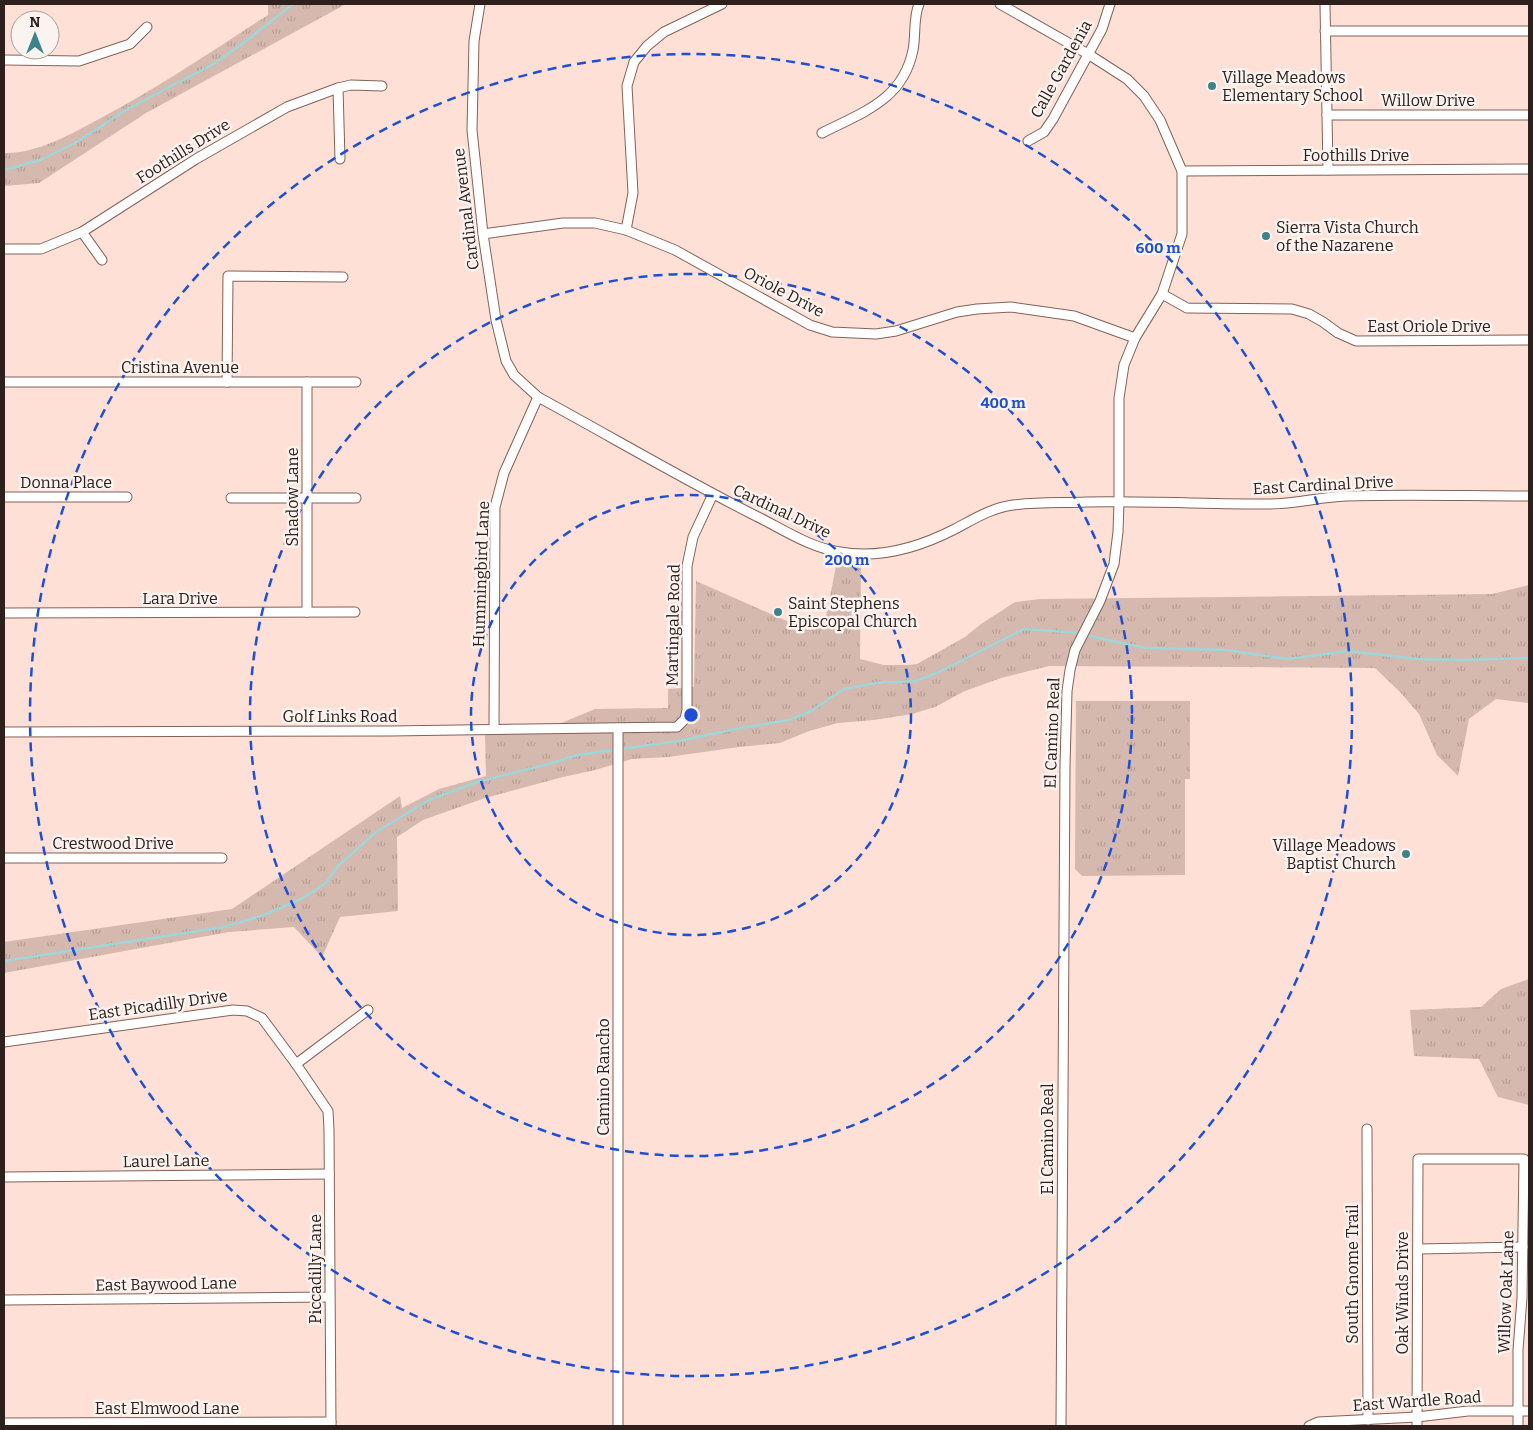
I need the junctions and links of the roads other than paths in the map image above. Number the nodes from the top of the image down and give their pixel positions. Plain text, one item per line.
1 (480, 4) edge
2 (722, 4) edge
3 (919, 4) edge
4 (1000, 4) edge
5 (1110, 4) edge
6 (1325, 4) edge
7 (147, 27) dead end
8 (1325, 31) junction
9 (1529, 31) edge
10 (1088, 54) junction
11 (4, 60) edge
12 (382, 86) dead end
13 (338, 88) junction
14 (1327, 115) junction
15 (1529, 115) edge
16 (822, 133) dead end
17 (1028, 140) dead end
18 (340, 160) dead end
19 (1529, 169) edge
20 (1328, 170) junction
21 (1182, 171) junction
22 (626, 230) junction
23 (82, 232) junction
24 (483, 234) junction
25 (4, 249) edge
26 (102, 260) dead end
27 (342, 277) dead end
28 (1162, 294) junction
29 (1135, 338) junction
30 (1529, 340) edge
31 (4, 382) edge
32 (227, 382) junction
33 (307, 382) junction
34 (356, 382) dead end
35 (538, 397) junction
36 (712, 494) junction
37 (1529, 496) edge
38 (4, 497) edge
39 (128, 497) dead end
40 (231, 498) dead end
41 (307, 498) junction
42 (356, 498) dead end
43 (1119, 502) junction
44 (307, 612) junction
45 (355, 612) dead end
46 (4, 613) edge
47 (677, 727) joint
48 (618, 728) junction
49 (494, 729) junction
50 (4, 732) edge
51 (4, 858) edge
52 (222, 858) dead end
53 (368, 1010) dead end
54 (4, 1042) edge
55 (296, 1064) junction
56 (328, 1111) joint
57 (1367, 1129) dead end
58 (1524, 1159) joint
59 (329, 1174) junction
60 (4, 1177) edge
61 (1523, 1247) junction
62 (1418, 1249) junction
63 (329, 1297) junction
64 (4, 1300) edge
65 (1518, 1411) junction
66 (1529, 1411) edge
67 (1368, 1420) junction
68 (1416, 1421) edge
69 (4, 1423) edge
70 (331, 1424) edge
71 (618, 1426) edge
72 (1062, 1426) edge
73 (1308, 1426) edge
74 (1518, 1426) edge

1 - 24 street, Cardinal Avenue
2 - 22 street
3 - 16 street
4 - 10 street, El Camino Real
5 - 10 street, Calle Gardenia
6 - 8 street
7 - 11 street
8 - 9 street
8 - 14 street
10 - 17 street, Calle Gardenia
10 - 21 street, El Camino Real
12 - 13 street, Foothills Drive
13 - 18 street
13 - 23 street, Foothills Drive
14 - 15 street, Willow Drive
14 - 20 street
19 - 20 street, Foothills Drive
20 - 21 street, Foothills Drive
21 - 28 street, El Camino Real
22 - 24 street, Oriole Drive
22 - 29 street, Oriole Drive
23 - 25 street, Foothills Drive
23 - 26 street
24 - 35 street, Cardinal Avenue
27 - 32 street
28 - 29 street, El Camino Real
28 - 30 street, East Oriole Drive
29 - 43 street, El Camino Real
31 - 32 street, Cristina Avenue
32 - 33 street, Cristina Avenue
33 - 34 street, Cristina Avenue
33 - 41 street, Shadow Lane
35 - 36 street, Cardinal Drive
35 - 49 street, Hummingbird Lane
36 - 43 street, Cardinal Drive
36 - 47 street, Martingale Road
37 - 43 street, East Cardinal Drive
38 - 39 street, Donna Place
40 - 41 street
41 - 42 street
41 - 44 street, Shadow Lane
43 - 72 street, El Camino Real
44 - 45 street, Lara Drive
44 - 46 street, Lara Drive
47 - 48 street, Golf Links Road
48 - 49 street, Golf Links Road
48 - 71 street, Camino Rancho
49 - 50 street, Golf Links Road
51 - 52 street, Crestwood Drive
53 - 55 street
54 - 55 street, East Picadilly Drive
55 - 56 street, East Picadilly Drive
56 - 59 street, Piccadilly Lane
57 - 67 street, South Gnome Trail
58 - 61 street, Willow Oak Lane
58 - 62 street, Oak Winds Drive
59 - 60 street, Laurel Lane
59 - 63 street, Piccadilly Lane
61 - 62 street
61 - 65 street, Willow Oak Lane
62 - 68 street, Oak Winds Drive
63 - 64 street, East Baywood Lane
63 - 70 street, Piccadilly Lane
65 - 66 street, East Wardle Road
65 - 68 street, East Wardle Road
65 - 74 street, Willow Oak Lane
67 - 68 street, East Wardle Road
67 - 73 street, East Wardle Road
69 - 70 street, East Elmwood Lane

